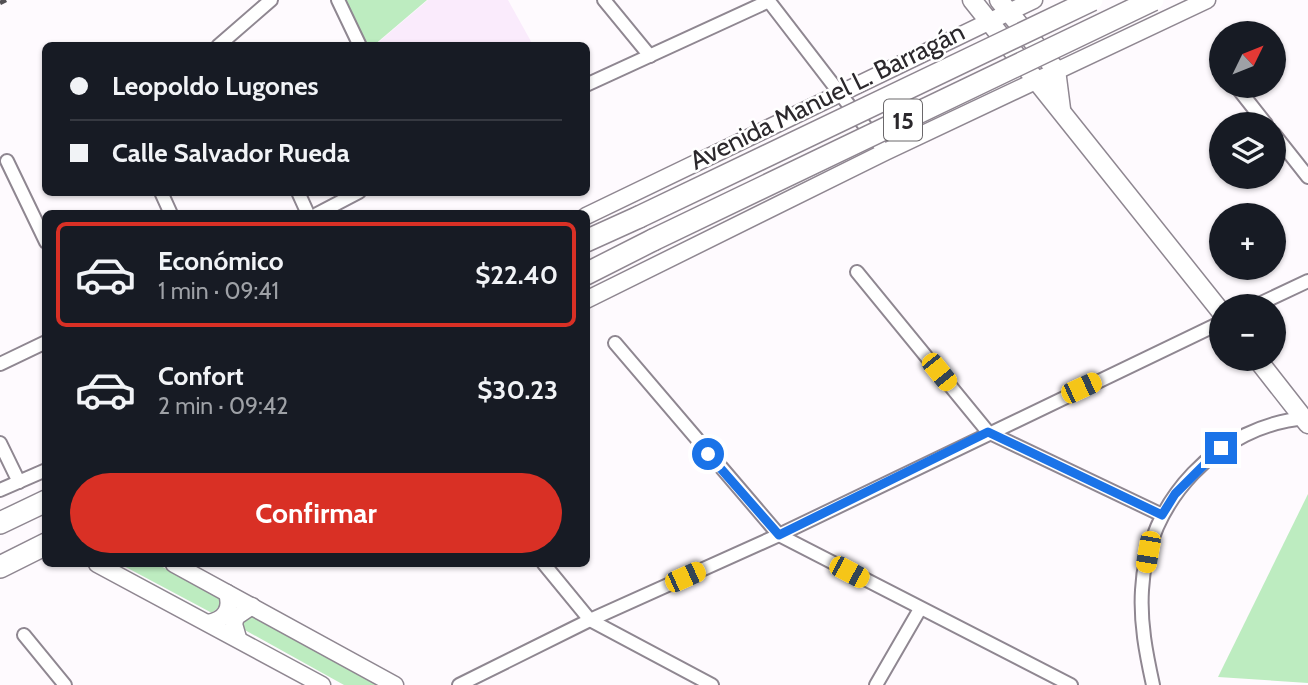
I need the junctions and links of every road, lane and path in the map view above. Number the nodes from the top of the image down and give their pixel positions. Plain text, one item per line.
1 (271, 0) edge
2 (338, 0) edge
3 (604, 0) edge
4 (972, 0) edge
5 (1034, 0) edge
6 (1092, 0) edge
7 (1153, 0) edge
8 (1207, 0) edge
9 (768, 1) edge
10 (1004, 6) edge
11 (989, 20) junction
12 (225, 42) edge
13 (358, 42) edge
14 (650, 56) junction
15 (1056, 70) junction
16 (1037, 79) junction
17 (590, 83) edge
18 (840, 92) junction
19 (1245, 98) edge
20 (1061, 109) junction
21 (1257, 112) edge
22 (1286, 149) edge
23 (884, 152) junction
24 (7, 162) dead end
25 (1308, 177) edge
26 (351, 196) edge
27 (325, 210) edge
28 (590, 214) edge
29 (42, 234) edge
30 (590, 239) edge
31 (590, 272) edge
32 (857, 272) dead end
33 (1308, 281) edge
34 (1280, 294) edge
35 (1209, 297) edge
36 (590, 298) edge
37 (1209, 328) edge
38 (615, 343) dead end
39 (42, 344) edge
40 (0, 364) edge
41 (1267, 371) edge
42 (1306, 420) edge
43 (988, 432) junction
44 (0, 443) edge
45 (42, 472) edge
46 (19, 482) junction
47 (0, 490) edge
48 (42, 502) edge
49 (1162, 515) junction
50 (0, 523) edge
51 (779, 535) junction
52 (42, 546) edge
53 (0, 566) edge
54 (105, 567) edge
55 (179, 567) edge
56 (546, 567) edge
57 (227, 593) junction
58 (252, 606) junction
59 (920, 609) junction
60 (590, 620) junction
61 (208, 623) junction
62 (24, 635) dead end
63 (238, 638) junction
64 (65, 685) edge
65 (322, 685) edge
66 (395, 685) edge
67 (459, 685) edge
68 (712, 685) edge
69 (876, 685) edge
70 (1071, 685) edge
71 (1153, 685) edge

1 - 12 street
2 - 13 street
3 - 14 street
4 - 11 main road
5 - 10 street
6 - 30 highway, Avenida Manuel L. Barragán / 15, bridge
7 - 31 highway, Avenida Manuel L. Barragán / 15, bridge
8 - 15 street
9 - 14 street
9 - 18 street
10 - 11 street
10 - 15 main road
11 - 16 main road
11 - 18 street
14 - 17 street
15 - 16 street
15 - 20 main road
16 - 20 main road
16 - 23 street
18 - 23 street
18 - 28 street
19 - 21 street
20 - 35 main road
22 - 25 street
23 - 36 street
24 - 29 street
26 - 27 street
32 - 43 street
33 - 34 street
37 - 43 street
38 - 51 street
39 - 40 street
41 - 42 main road
42 - 49 street
43 - 49 street
43 - 51 street
44 - 46 street
45 - 46 street
46 - 47 street
48 - 50 highway
49 - 71 street
51 - 59 street
51 - 60 street
52 - 53 highway
54 - 61 street
55 - 57 street
56 - 60 street
57 - 58 street
57 - 61 street
58 - 63 street
58 - 66 street
59 - 69 street
59 - 70 street
60 - 67 street
60 - 68 street
61 - 63 street
62 - 64 street
63 - 65 street

